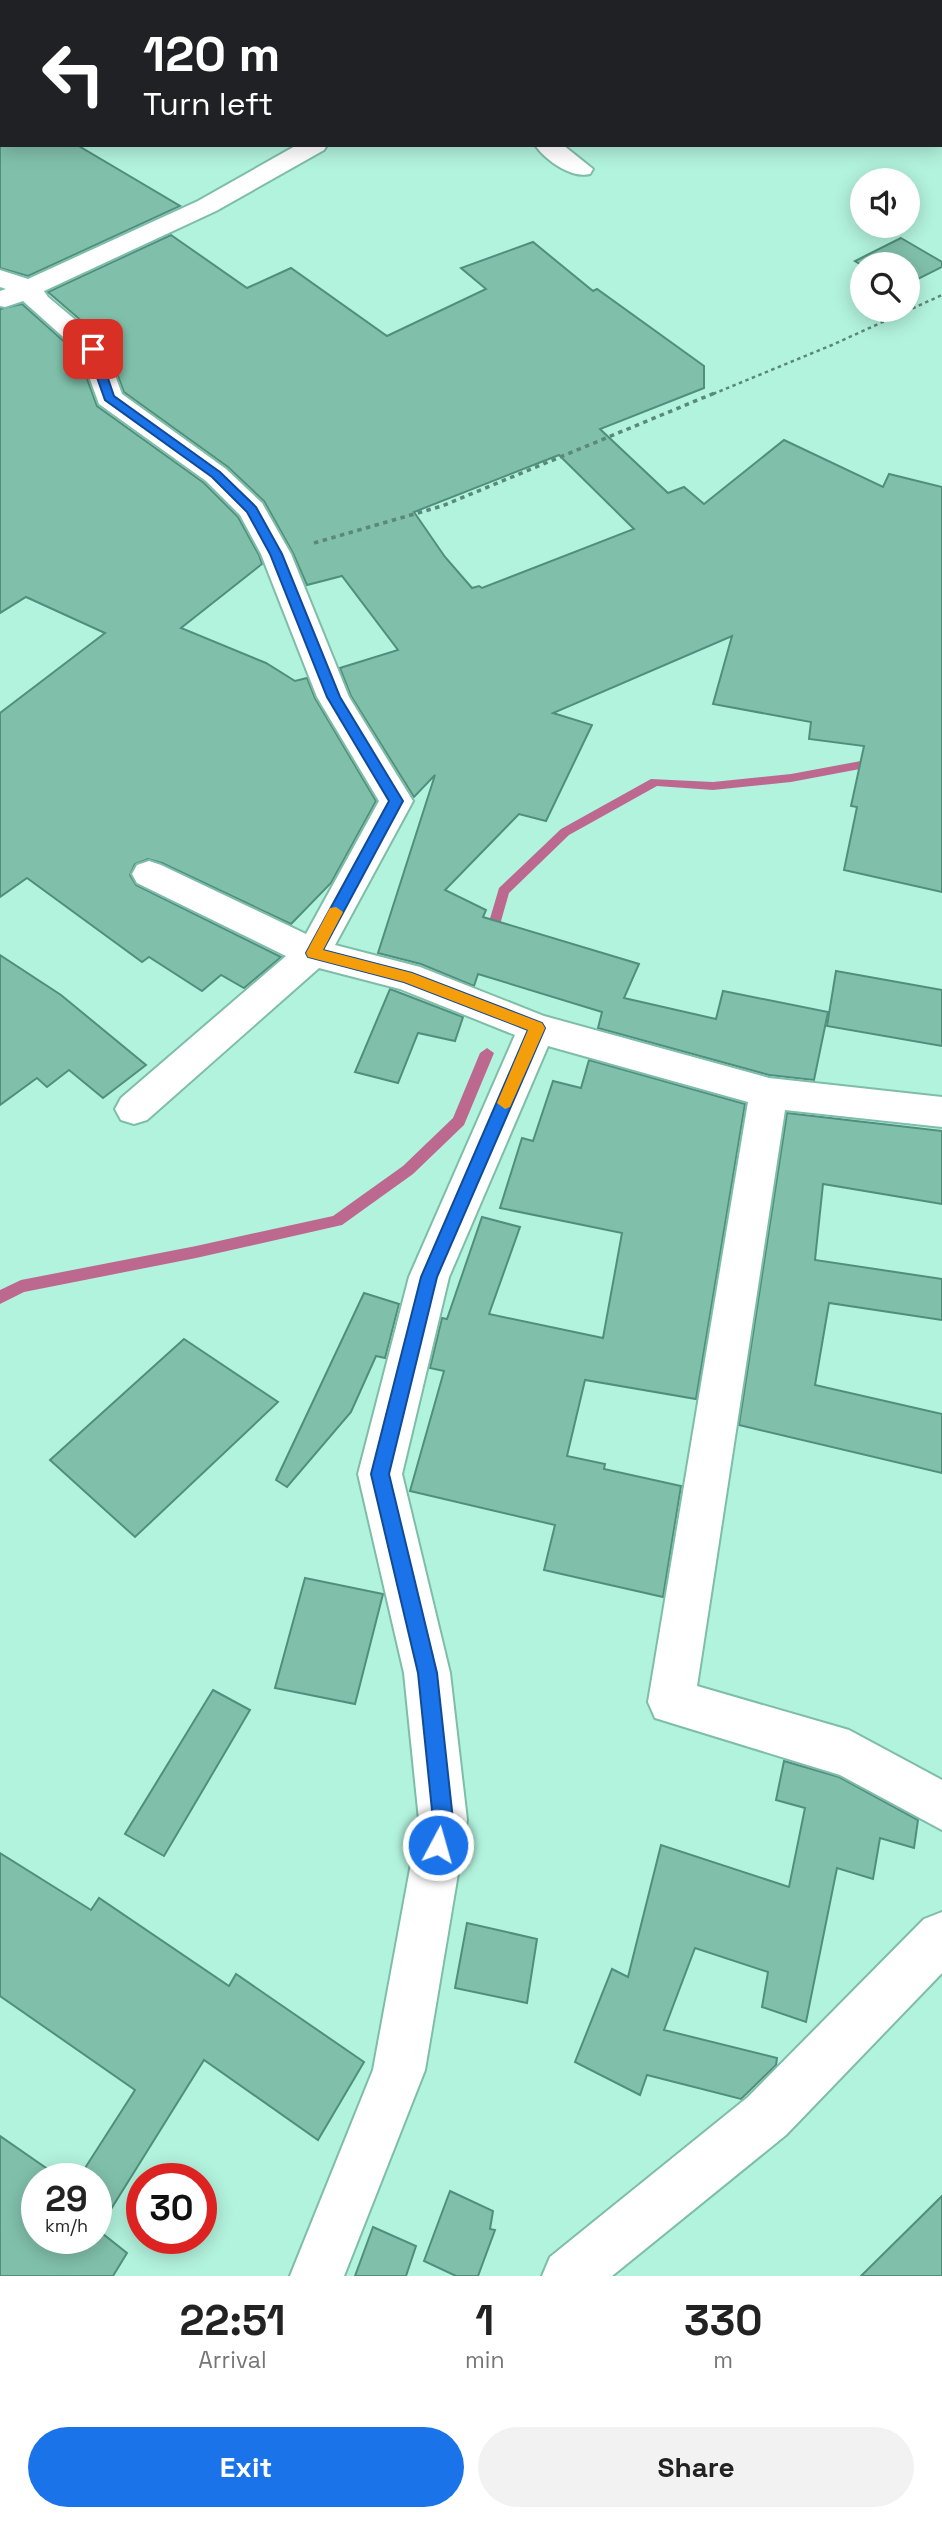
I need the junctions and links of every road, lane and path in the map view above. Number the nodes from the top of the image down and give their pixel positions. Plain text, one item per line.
1 (311, 147) edge
2 (550, 147) edge
3 (580, 169) dead end
4 (0, 278) edge
5 (29, 288) junction
6 (942, 295) edge
7 (0, 302) edge
8 (276, 554) junction
9 (149, 874) dead end
10 (313, 953) junction
11 (537, 1028) junction
12 (769, 1093) junction
13 (134, 1109) dead end
14 (942, 1112) edge
15 (942, 1806) edge
16 (942, 1937) edge
17 (317, 2276) edge
18 (569, 2276) edge

1 - 5 street
2 - 3 street
4 - 5 street
5 - 7 street
5 - 8 street
6 - 8 path
8 - 10 street
9 - 10 street
10 - 11 street
10 - 13 street
11 - 12 street
11 - 17 street
12 - 14 street
12 - 15 street
16 - 18 street

